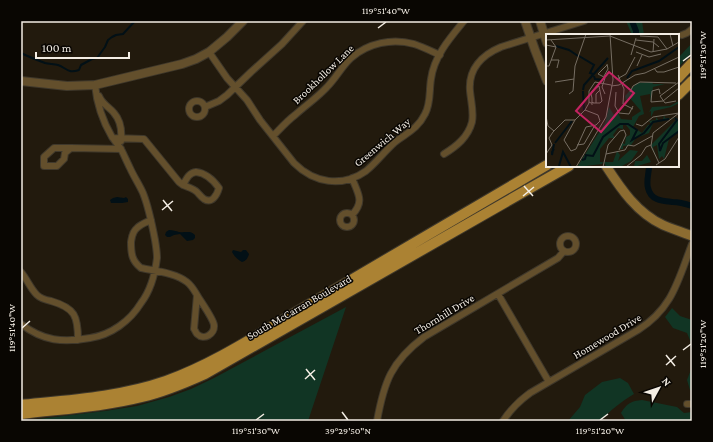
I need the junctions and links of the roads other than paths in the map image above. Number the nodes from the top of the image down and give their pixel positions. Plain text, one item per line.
1 (243, 21) edge
2 (303, 21) edge
3 (464, 21) edge
4 (525, 21) edge
5 (540, 21) edge
6 (584, 21) edge
7 (692, 29) edge
8 (544, 34) junction
9 (682, 35) dead end
10 (531, 38) junction
11 (546, 40) edge
12 (209, 52) junction
13 (440, 55) junction
14 (692, 64) edge
15 (679, 77) edge
16 (546, 79) edge
17 (692, 81) edge
18 (21, 82) edge
19 (95, 85) junction
20 (236, 88) junction
21 (679, 94) edge
22 (205, 107) dead end
23 (117, 118) junction
24 (106, 125) junction
25 (272, 136) junction
26 (113, 138) junction
27 (121, 138) junction
28 (71, 148) junction
29 (121, 148) junction
30 (444, 154) dead end
31 (546, 166) edge
32 (568, 167) edge
33 (607, 167) edge
34 (352, 178) junction
35 (182, 185) junction
36 (352, 215) dead end
37 (151, 220) junction
38 (692, 236) edge
39 (692, 244) edge
40 (564, 251) dead end
41 (155, 271) junction
42 (21, 272) edge
43 (498, 294) junction
44 (197, 295) junction
45 (21, 326) edge
46 (78, 340) junction
47 (549, 382) junction
48 (21, 405) edge
49 (21, 414) edge
50 (377, 421) edge
51 (503, 421) edge

1 - 12 street
2 - 20 street
3 - 13 street, Greenwich Way
4 - 10 street
5 - 8 street
6 - 8 street
7 - 9 street
8 - 10 street
8 - 11 street
10 - 16 street
10 - 30 street
12 - 19 street
12 - 20 street, Greenwich Way
13 - 25 street, Brookhollow Lane
13 - 34 street, Greenwich Way
14 - 15 main road
17 - 21 main road
18 - 19 street
19 - 23 street
19 - 24 street
20 - 22 street
20 - 25 street, Greenwich Way
23 - 24 street
23 - 27 street
24 - 26 street
25 - 34 street, Greenwich Way
26 - 27 street
26 - 29 street
27 - 29 street
27 - 35 street
28 - 28 street
28 - 29 street
29 - 37 street
31 - 48 main road, South McCarran Boulevard
32 - 49 main road, South McCarran Boulevard
33 - 38 main road
34 - 36 street
35 - 35 street
37 - 41 street
37 - 41 street
39 - 47 street, Homewood Drive
40 - 43 street, Thornhill Drive
41 - 44 street
41 - 46 street
42 - 46 street
43 - 47 street
43 - 50 street, Thornhill Drive
44 - 44 street
45 - 46 street
47 - 51 street, Homewood Drive

